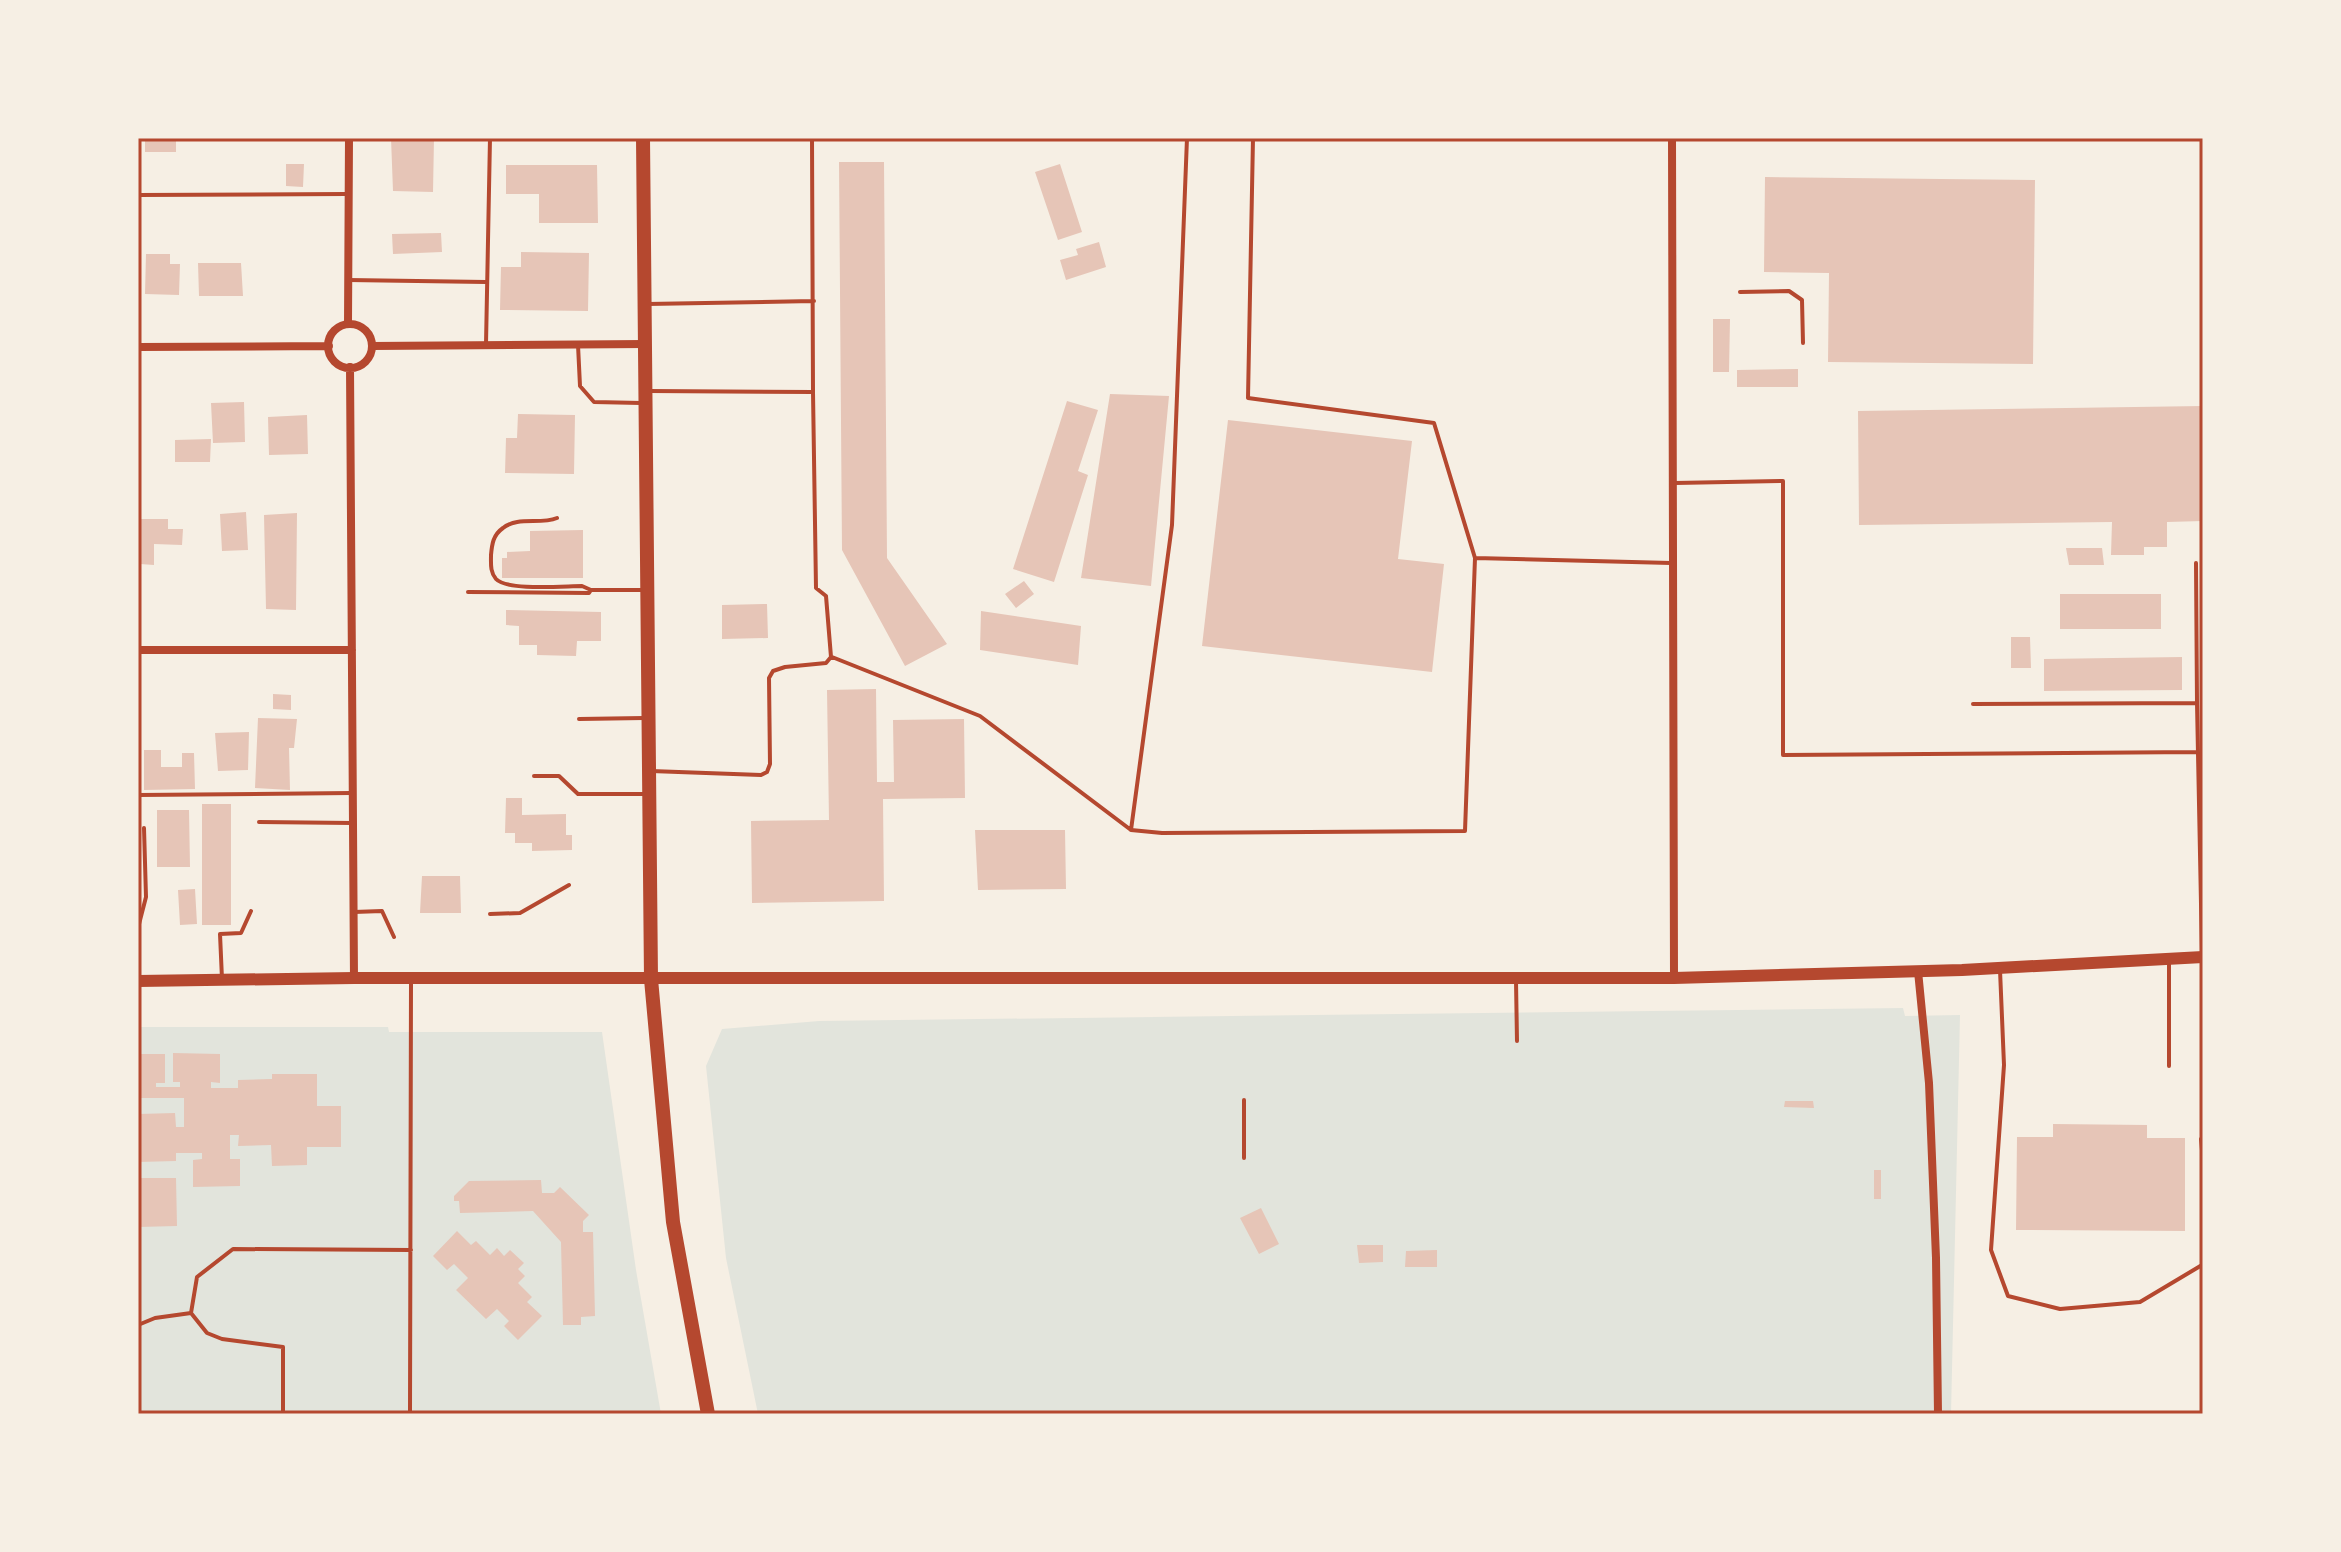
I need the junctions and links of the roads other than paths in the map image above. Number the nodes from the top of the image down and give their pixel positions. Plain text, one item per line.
1 (349, 138) edge
2 (490, 138) edge
3 (643, 138) edge
4 (812, 138) edge
5 (1187, 138) edge
6 (1253, 138) edge
7 (1672, 138) edge
8 (349, 194) junction
9 (138, 195) edge
10 (348, 280) junction
11 (486, 282) junction
12 (1740, 292) dead end
13 (814, 301) junction
14 (644, 304) junction
15 (348, 324) junction
16 (1803, 343) dead end
17 (645, 344) junction
18 (486, 345) junction
19 (578, 345) junction
20 (329, 346) junction
21 (372, 346) junction
22 (138, 347) edge
23 (350, 367) junction
24 (813, 392) junction
25 (645, 397) junction
26 (1673, 483) junction
27 (557, 518) dead end
28 (1475, 558) junction
29 (1673, 563) junction
30 (2196, 563) dead end
31 (591, 590) junction
32 (648, 590) junction
33 (468, 592) dead end
34 (138, 650) edge
35 (352, 650) junction
36 (831, 657) junction
37 (2197, 703) junction
38 (1973, 704) dead end
39 (649, 718) junction
40 (579, 719) dead end
41 (2198, 752) junction
42 (649, 771) junction
43 (534, 776) dead end
44 (353, 793) junction
45 (649, 794) junction
46 (138, 795) edge
47 (259, 822) dead end
48 (353, 823) junction
49 (144, 828) dead end
50 (1131, 830) junction
51 (569, 885) dead end
52 (251, 911) dead end
53 (354, 912) junction
54 (490, 914) dead end
55 (138, 928) edge
56 (394, 937) dead end
57 (2202, 957) edge
58 (2169, 958) junction
59 (2000, 968) junction
60 (1918, 971) junction
61 (354, 978) junction
62 (1516, 978) junction
63 (1674, 978) junction
64 (411, 979) junction
65 (651, 979) junction
66 (222, 980) junction
67 (138, 981) edge
68 (1517, 1041) dead end
69 (2169, 1066) dead end
70 (1244, 1100) dead end
71 (2201, 1139) dead end
72 (1244, 1158) dead end
73 (2203, 1162) edge
74 (411, 1250) junction
75 (2203, 1251) edge
76 (191, 1313) junction
77 (138, 1325) edge
78 (283, 1414) edge
79 (410, 1414) edge
80 (708, 1414) edge
81 (1938, 1414) edge

1 - 8 street
2 - 11 lane
3 - 14 main road
4 - 13 lane
5 - 50 lane
6 - 28 lane
7 - 26 street
8 - 9 lane
8 - 10 street
10 - 11 lane
10 - 15 street
11 - 18 lane
12 - 16 lane
13 - 14 lane
13 - 24 lane
14 - 17 main road
15 - 20 street
15 - 21 street
17 - 19 street
17 - 25 main road
18 - 19 street
18 - 21 street
19 - 25 lane
20 - 22 street
20 - 23 street
21 - 23 street
23 - 35 street
24 - 25 lane
24 - 36 lane
25 - 32 main road
26 - 29 street
26 - 41 lane
27 - 31 lane
28 - 29 lane
28 - 50 lane
29 - 63 street
30 - 37 lane
31 - 32 lane
31 - 33 lane
32 - 39 main road
34 - 35 street
35 - 44 street
36 - 42 lane
36 - 50 lane
37 - 38 lane
37 - 41 lane
39 - 40 lane
39 - 42 main road
41 - 57 lane
42 - 45 main road
43 - 45 lane
44 - 46 lane
44 - 48 street
45 - 65 main road
47 - 48 lane
48 - 53 street
49 - 55 lane
51 - 54 lane
52 - 66 lane
53 - 56 lane
53 - 61 street
57 - 58 main road
58 - 59 main road
58 - 69 lane
59 - 60 main road
59 - 75 lane
60 - 63 main road
60 - 81 street
61 - 64 main road
61 - 66 main road
62 - 63 main road
62 - 65 main road
62 - 68 lane
64 - 65 main road
64 - 74 lane
65 - 80 main road
66 - 67 main road
70 - 72 lane
71 - 73 lane
74 - 76 lane
74 - 79 lane
76 - 77 lane
76 - 78 lane

